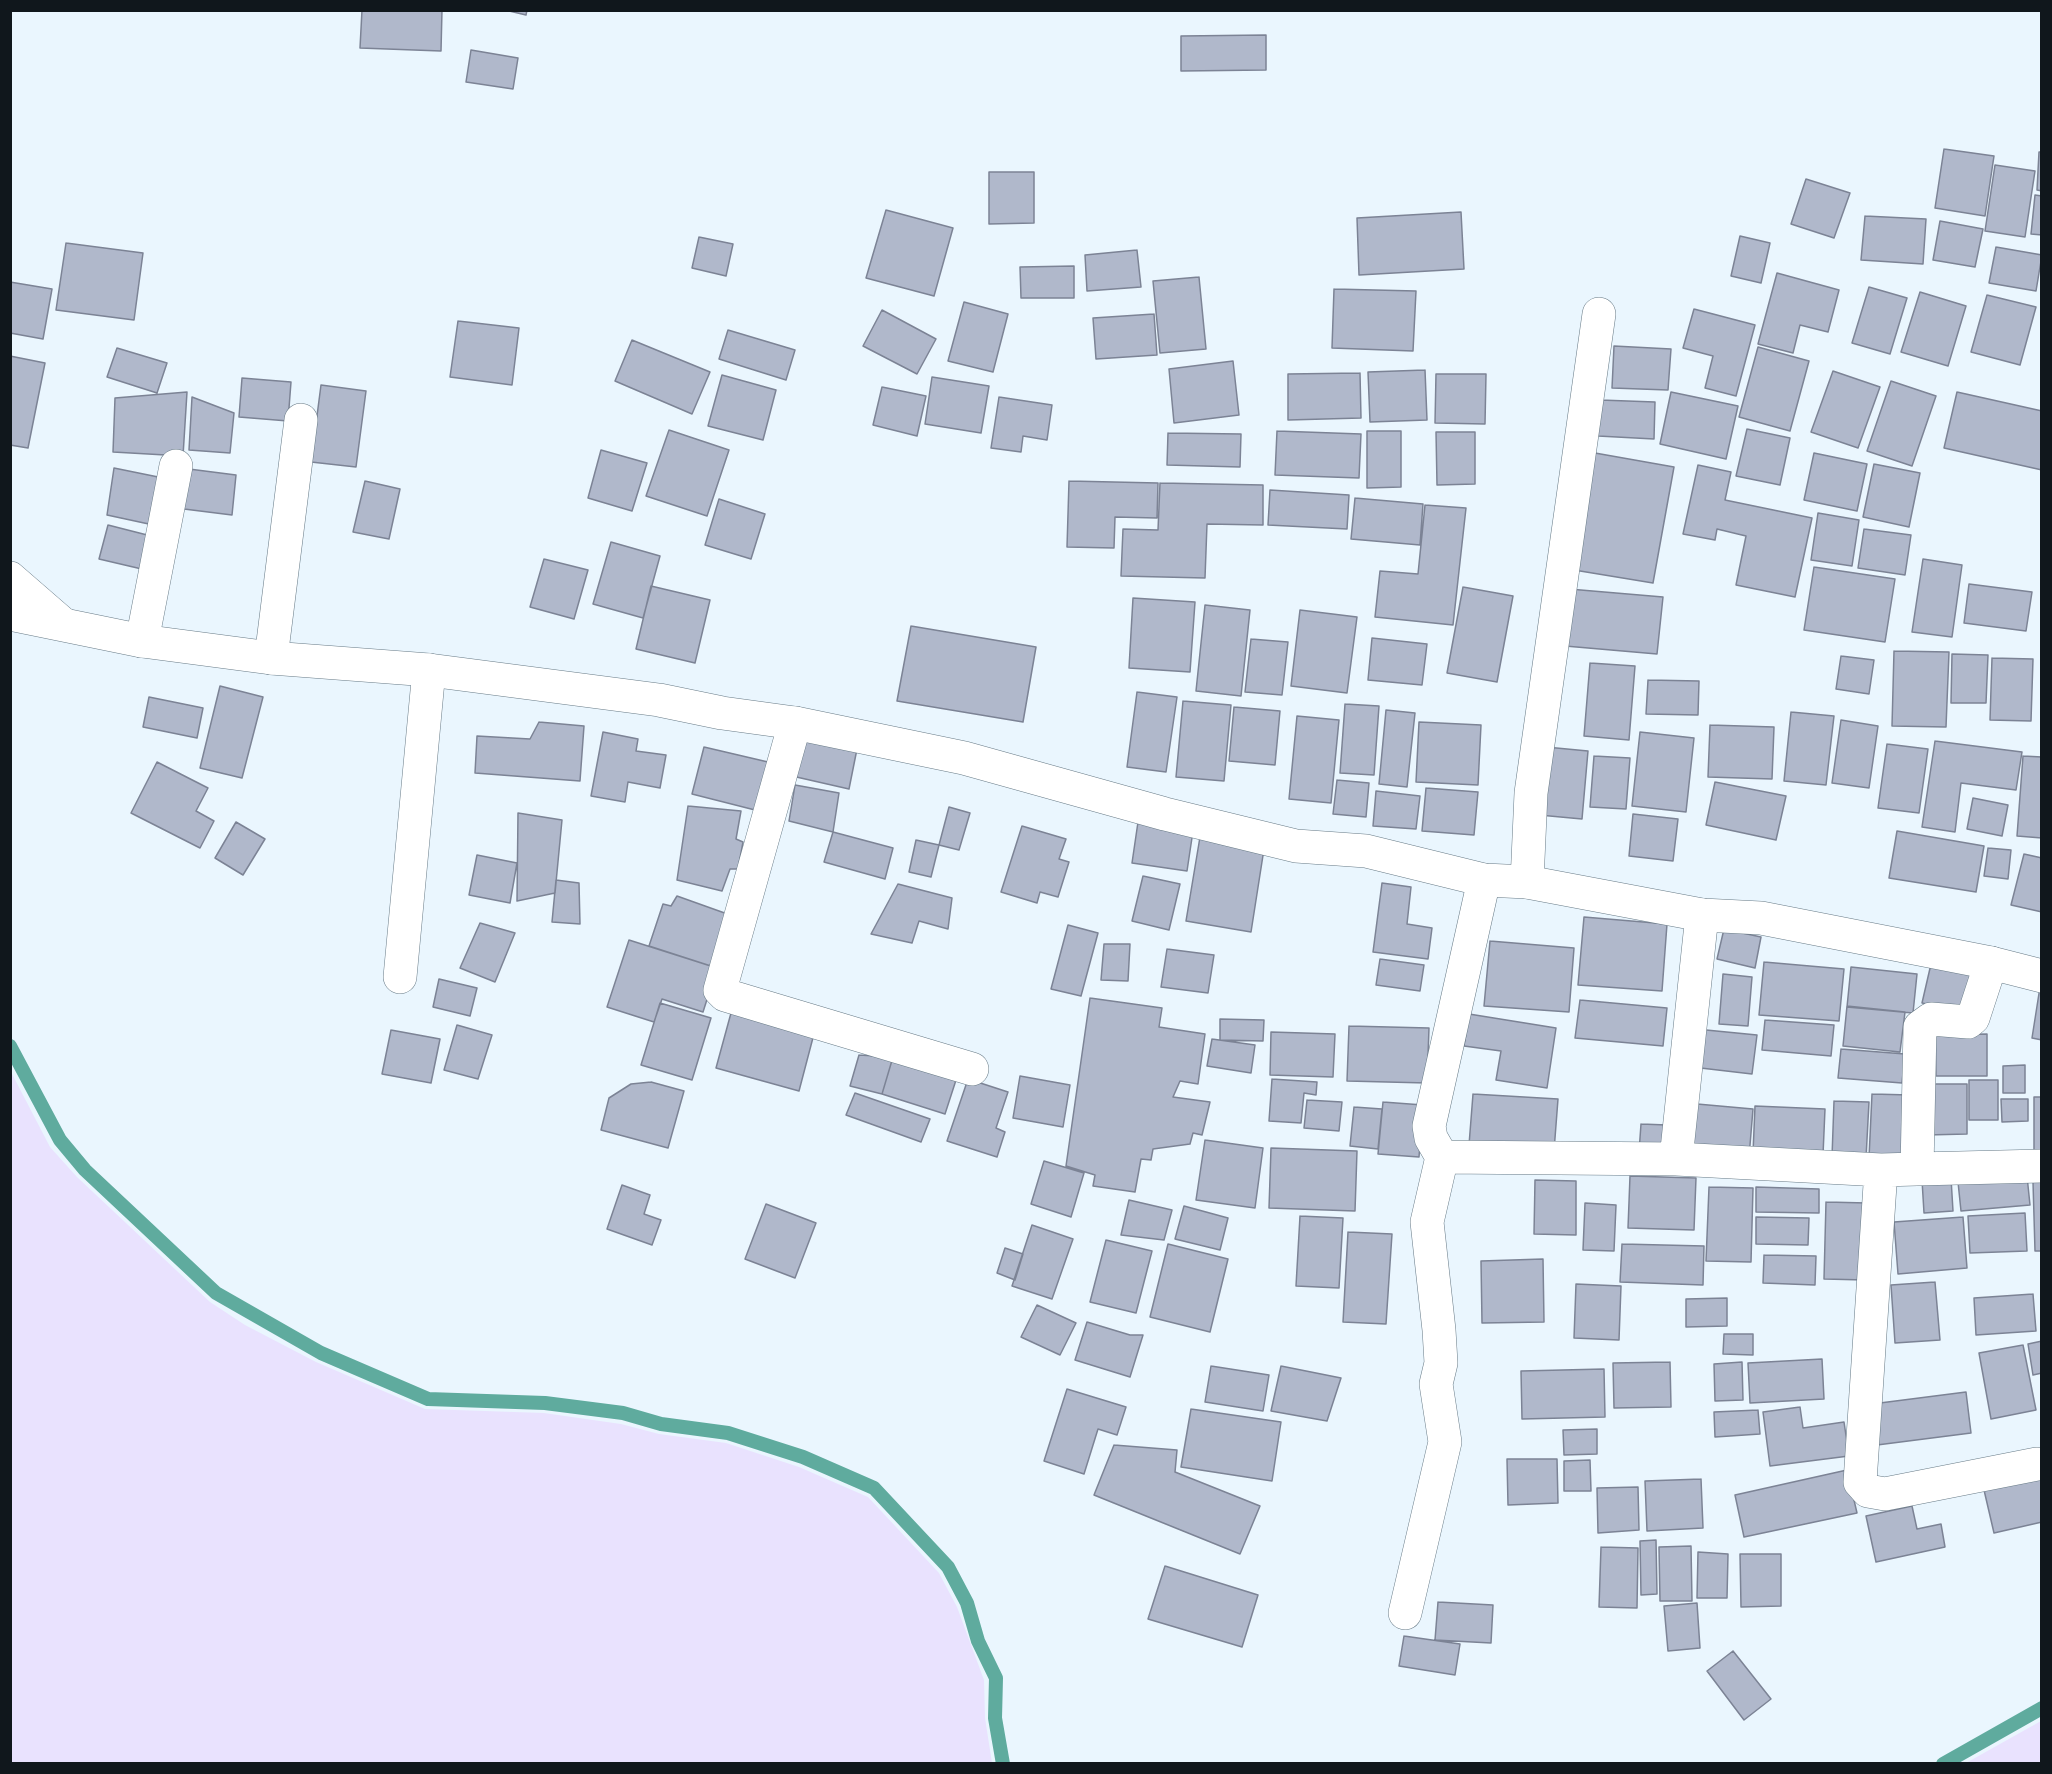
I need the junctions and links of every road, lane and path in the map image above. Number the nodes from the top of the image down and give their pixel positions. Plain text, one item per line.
1 (1599, 314) dead end
2 (302, 420) dead end
3 (176, 466) dead end
4 (10, 578) edge
5 (10, 614) edge
6 (63, 624) junction
7 (142, 641) junction
8 (271, 658) junction
9 (429, 670) junction
10 (795, 723) junction
11 (1484, 880) junction
12 (1527, 882) junction
13 (1702, 915) junction
14 (1991, 963) junction
15 (2042, 976) edge
16 (400, 977) dead end
17 (972, 1069) dead end
18 (1442, 1157) junction
19 (1676, 1159) junction
20 (2042, 1166) edge
21 (1917, 1169) junction
22 (1881, 1170) junction
23 (2037, 1464) dead end
24 (1405, 1612) dead end

1 - 12 street
2 - 8 street
3 - 7 street
4 - 6 street
5 - 6 street
6 - 7 street
7 - 8 street
8 - 9 street
9 - 10 street
9 - 16 street
10 - 11 street
10 - 17 street
11 - 12 street
11 - 18 street
12 - 13 street
13 - 14 street
13 - 19 street
14 - 15 street
14 - 21 street
18 - 19 street
18 - 24 street
19 - 22 street
20 - 21 street
21 - 22 street
22 - 23 street

